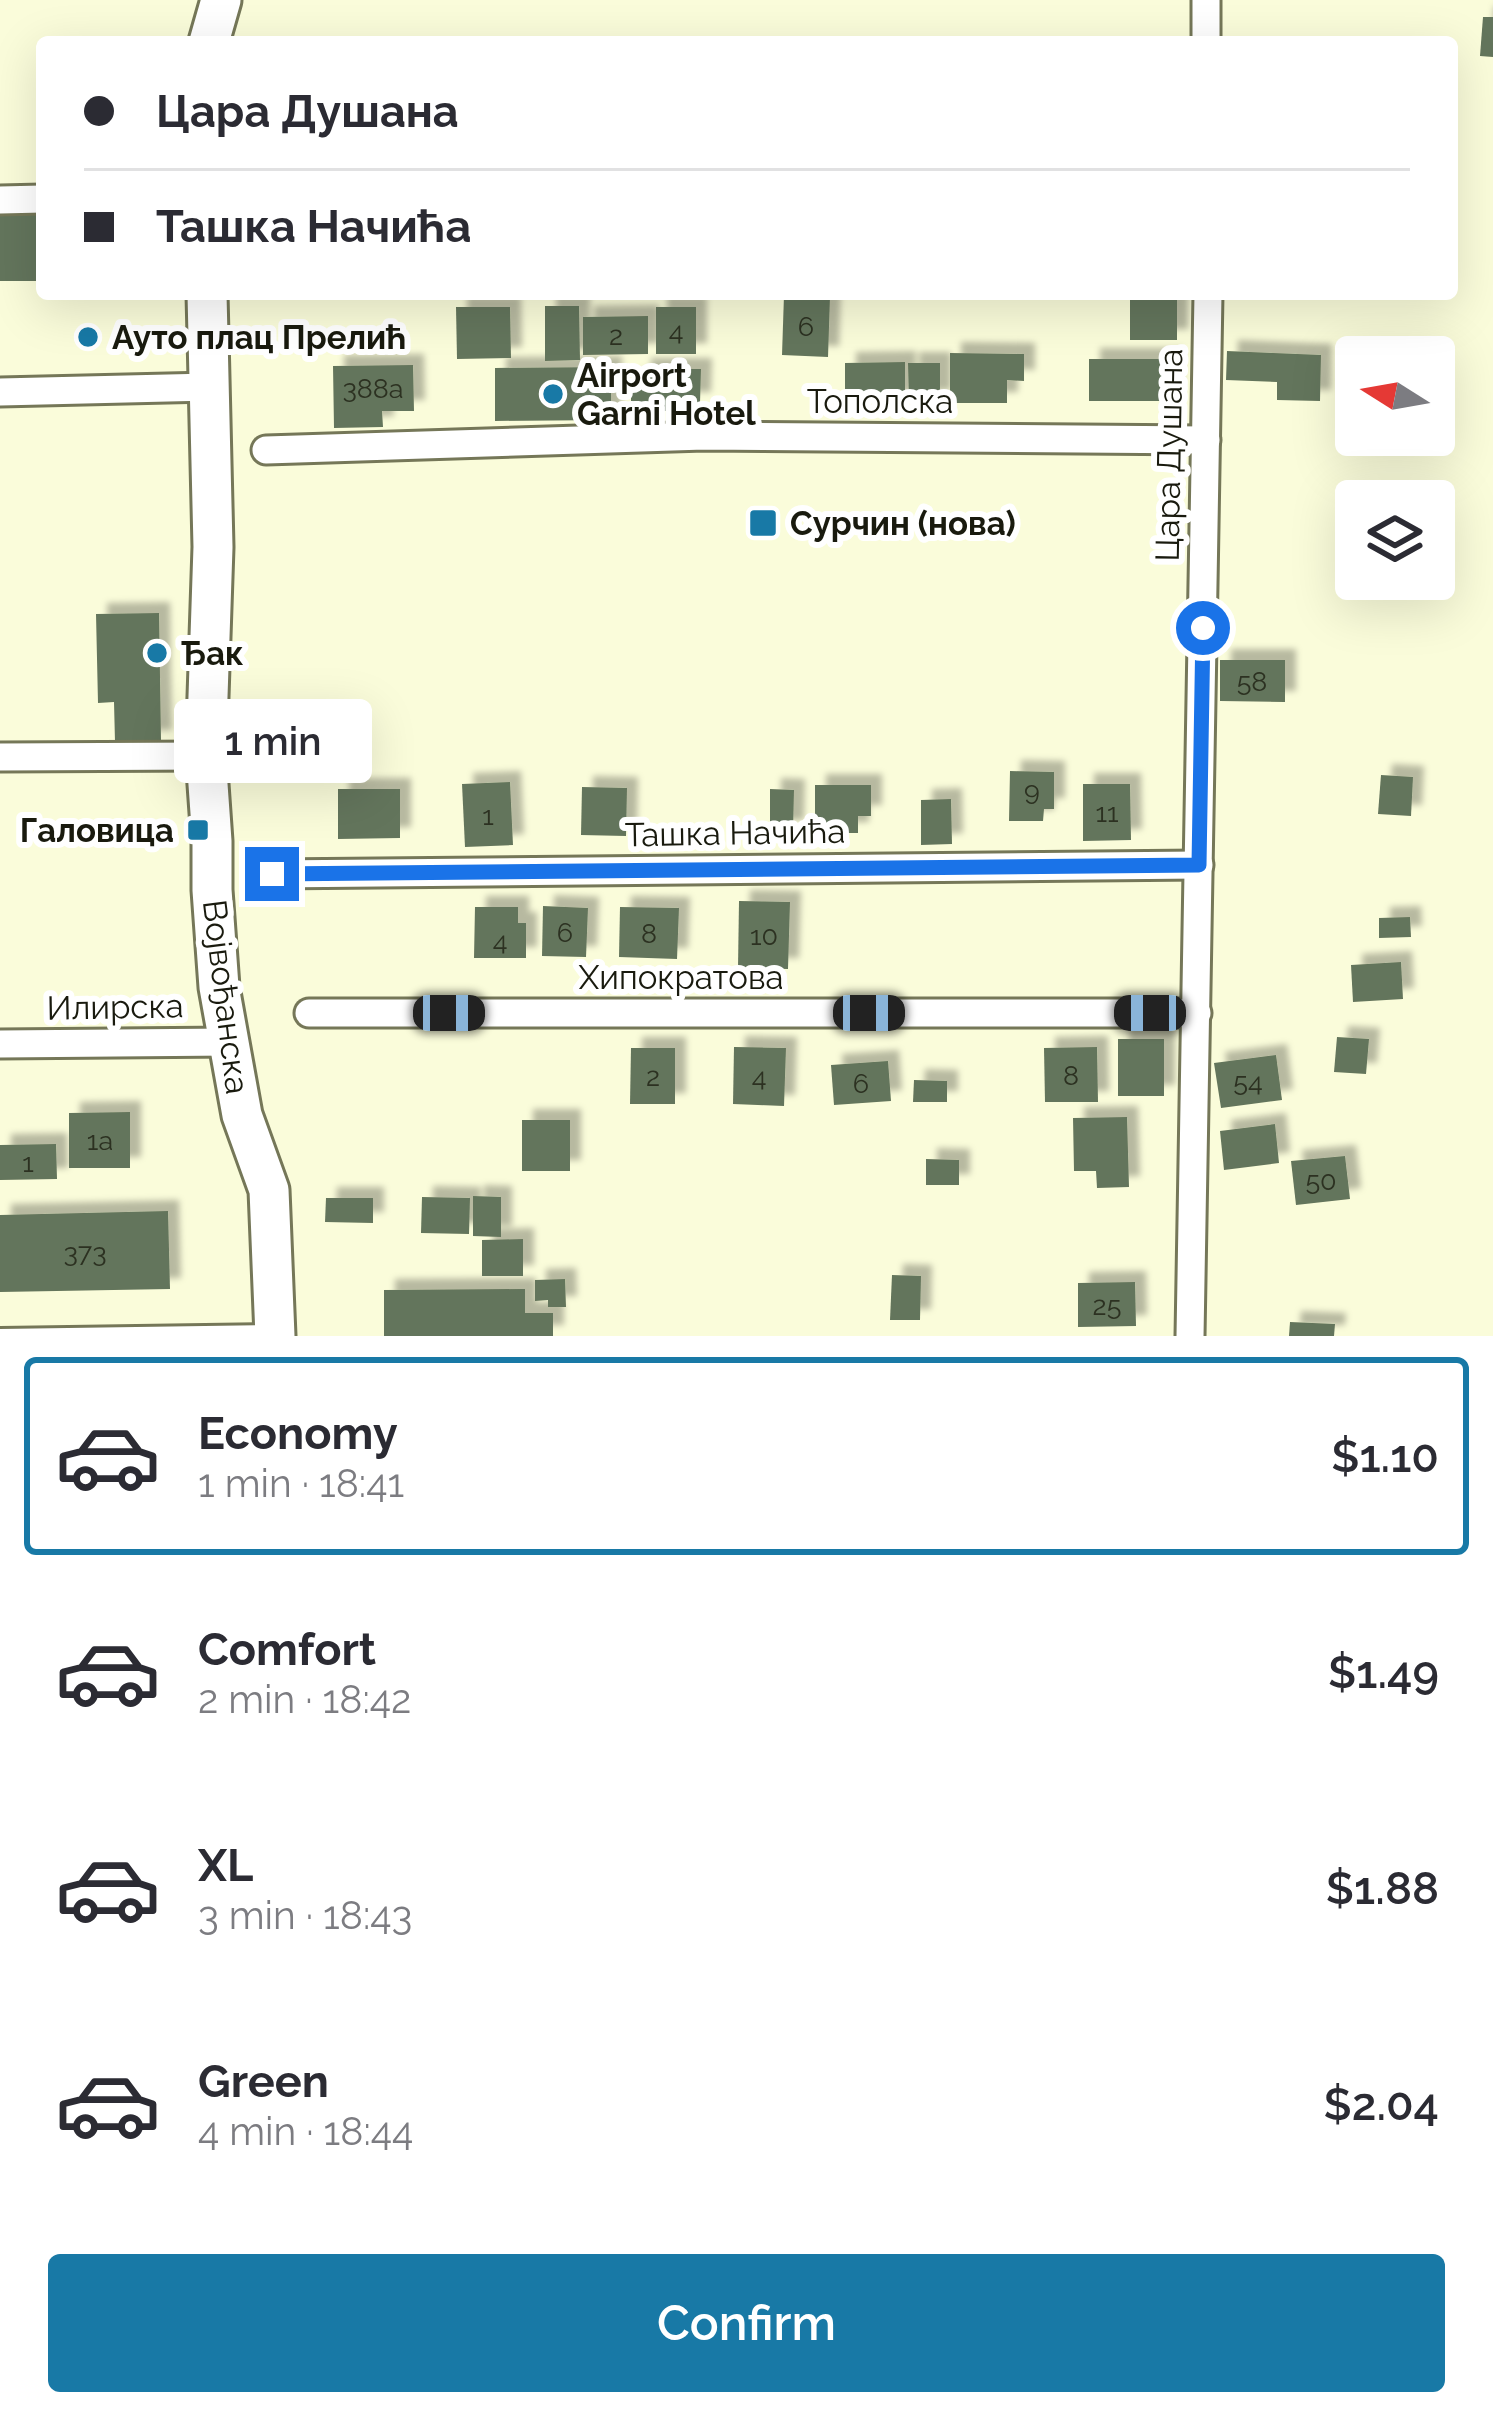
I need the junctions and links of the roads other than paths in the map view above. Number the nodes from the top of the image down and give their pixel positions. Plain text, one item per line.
1 (221, 0) edge
2 (1206, 0) edge
3 (211, 36) edge
4 (1206, 36) edge
5 (36, 199) edge
6 (0, 200) edge
7 (207, 300) edge
8 (1208, 300) edge
9 (210, 387) junction
10 (0, 392) edge
11 (1206, 440) junction
12 (266, 450) dead end
13 (206, 756) junction
14 (0, 757) edge
15 (1199, 865) junction
16 (272, 874) dead end
17 (309, 1013) dead end
18 (1197, 1013) junction
19 (230, 1042) junction
20 (0, 1045) edge
21 (275, 1334) edge
22 (0, 1336) edge
23 (1190, 1336) edge

1 - 3 main road
2 - 4 street
5 - 6 street
7 - 9 main road, Војвођанска
8 - 11 street, Цара Душана
9 - 10 street
9 - 13 main road, Војвођанска
11 - 12 street, Тополска
11 - 15 street, Цара Душана
13 - 14 street
13 - 19 main road, Војвођанска
15 - 16 street, Ташка Начића
15 - 18 street, Цара Душана
17 - 18 street, Хипократова
18 - 23 street, Цара Душана
19 - 20 street, Илирска
19 - 21 main road, Војвођанска
21 - 22 lane

